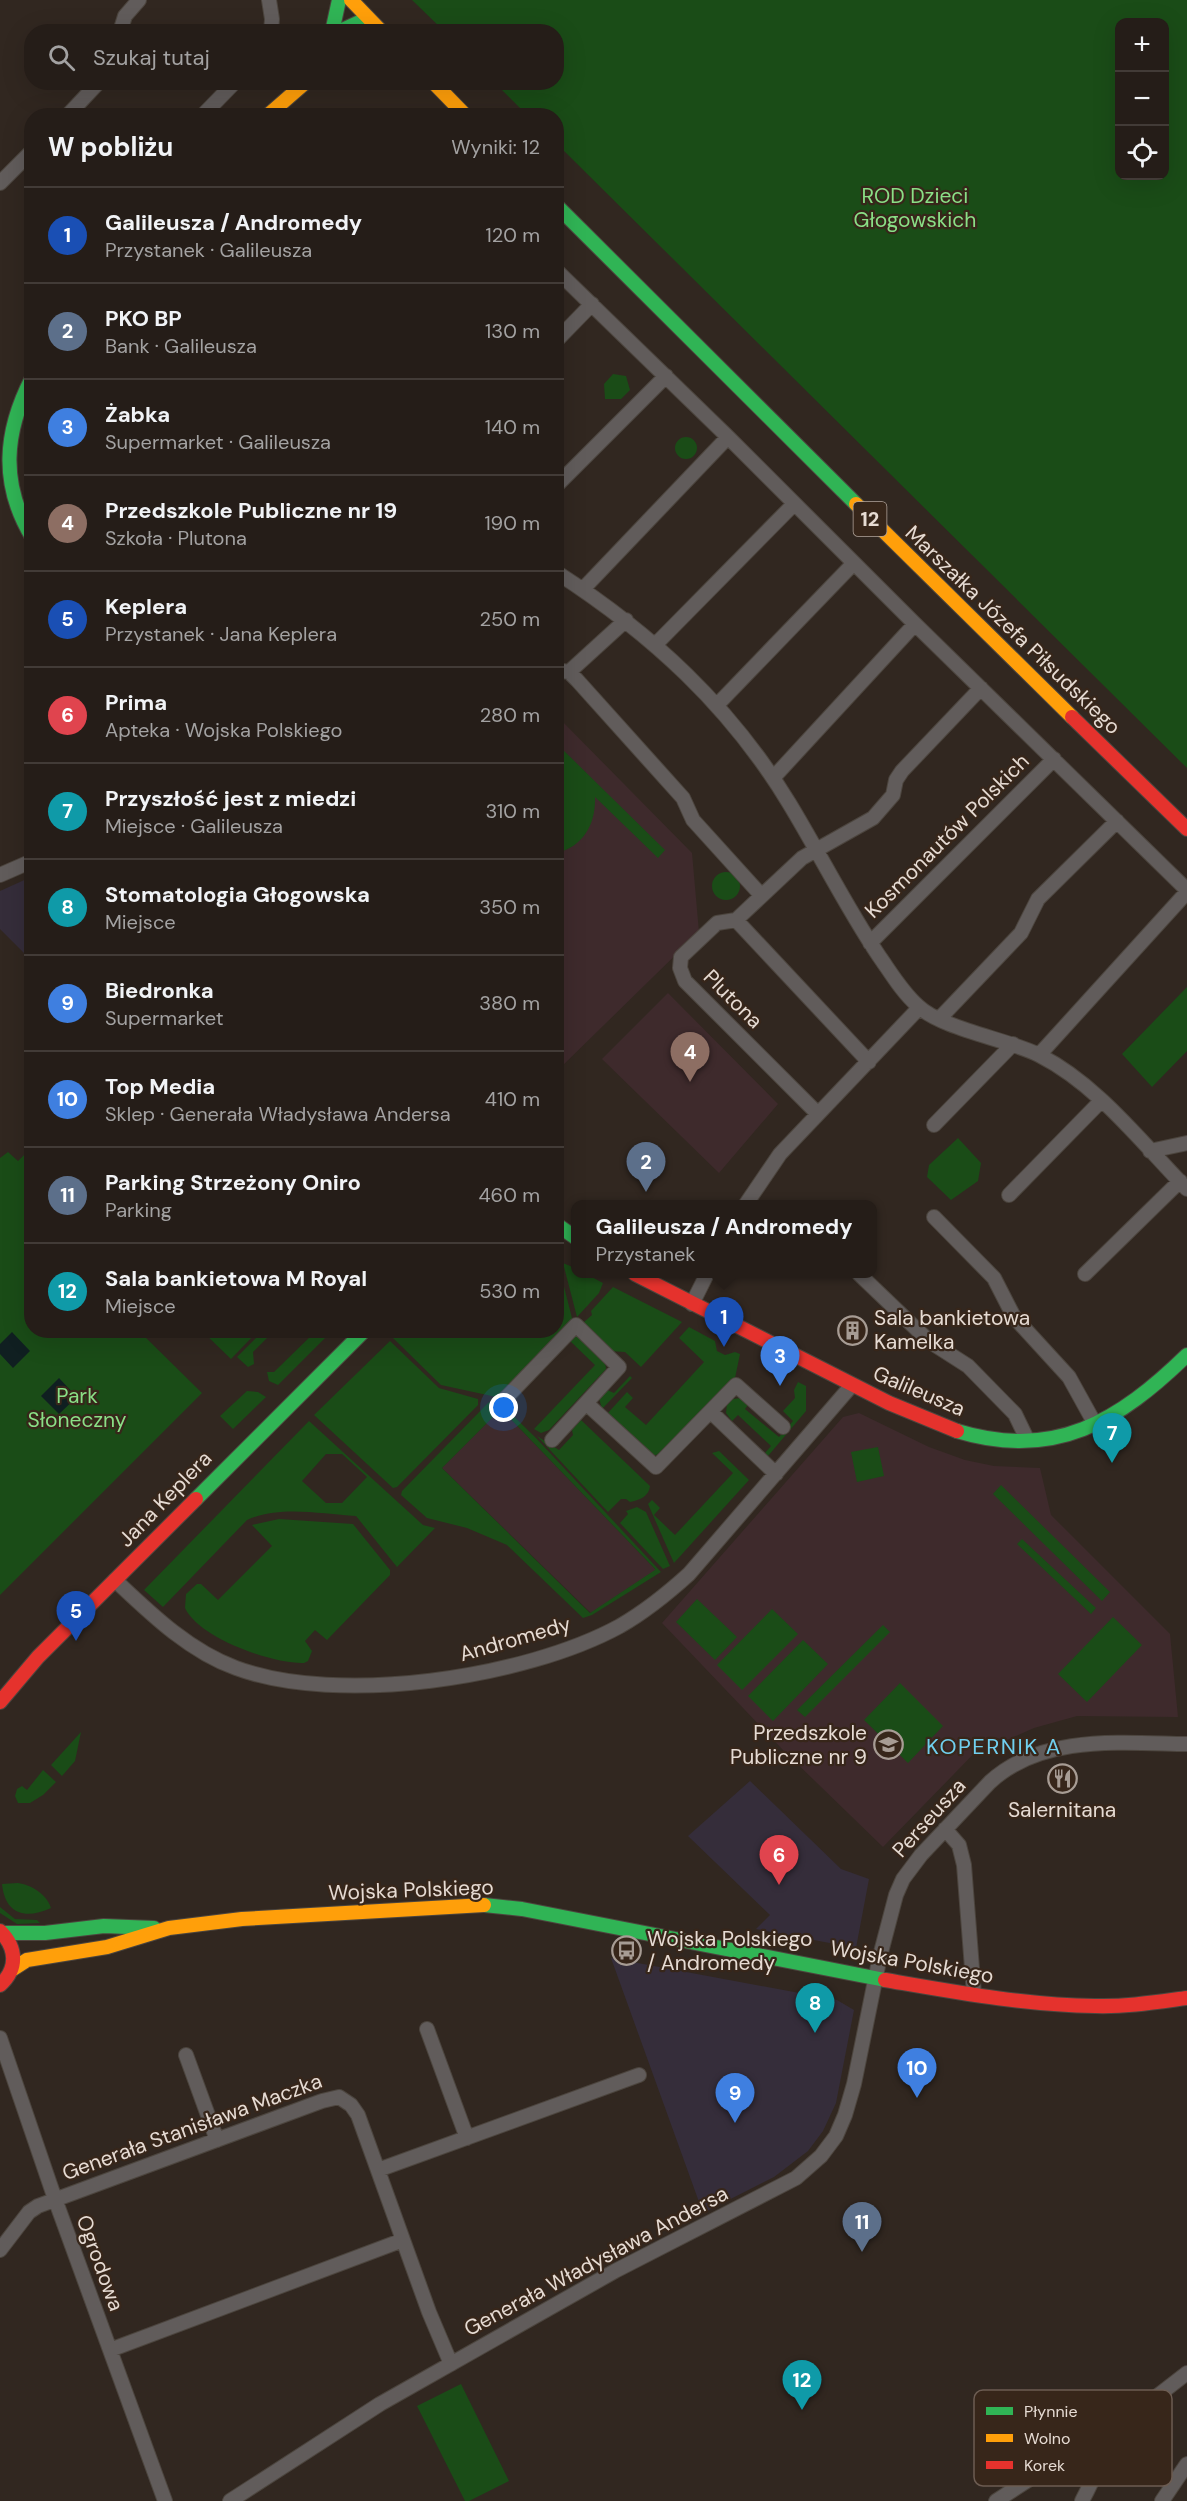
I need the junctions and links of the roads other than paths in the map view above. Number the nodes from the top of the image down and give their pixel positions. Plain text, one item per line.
1 (138, 0) edge
2 (269, 0) edge
3 (339, 0) edge
4 (351, 0) edge
5 (368, 18) junction
6 (122, 24) edge
7 (272, 24) edge
8 (334, 24) edge
9 (355, 24) edge
10 (365, 24) edge
11 (374, 24) edge
12 (91, 90) edge
13 (227, 90) edge
14 (289, 90) edge
15 (296, 90) edge
16 (441, 90) edge
17 (284, 99) junction
18 (75, 108) edge
19 (210, 108) edge
20 (275, 108) edge
21 (458, 108) edge
22 (24, 159) edge
23 (0, 183) edge
24 (564, 214) edge
25 (564, 277) edge
26 (592, 303) junction
27 (564, 333) edge
28 (666, 376) junction
29 (24, 398) edge
30 (6, 436) edge
31 (728, 437) junction
32 (564, 478) edge
33 (794, 504) junction
34 (24, 521) edge
35 (853, 564) junction
36 (564, 577) edge
37 (583, 589) junction
38 (626, 620) junction
39 (915, 624) junction
40 (655, 645) junction
41 (564, 670) edge
42 (564, 672) edge
43 (981, 688) junction
44 (717, 705) junction
45 (1054, 759) junction
46 (772, 778) junction
47 (1117, 821) junction
48 (1187, 829) edge
49 (816, 850) junction
50 (24, 864) edge
51 (0, 875) edge
52 (1187, 891) edge
53 (762, 895) junction
54 (736, 920) junction
55 (870, 943) junction
56 (919, 1008) junction
57 (939, 1019) junction
58 (1013, 1044) junction
59 (1039, 1055) junction
60 (868, 1062) junction
61 (1101, 1101) junction
62 (817, 1113) junction
63 (934, 1125) dead end
64 (1187, 1143) edge
65 (1150, 1151) junction
66 (1183, 1185) edge
67 (1009, 1195) dead end
68 (749, 1200) edge
69 (934, 1217) dead end
70 (1085, 1274) dead end
71 (643, 1278) edge
72 (705, 1278) edge
73 (862, 1278) edge
74 (692, 1304) junction
75 (564, 1337) edge
76 (357, 1338) edge
77 (564, 1338) edge
78 (1187, 1355) edge
79 (852, 1385) junction
80 (502, 1402) dead end
81 (586, 1403) junction
82 (711, 1412) junction
83 (1095, 1424) junction
84 (783, 1427) dead end
85 (1027, 1439) junction
86 (552, 1440) dead end
87 (776, 1474) junction
88 (115, 1580) junction
89 (0, 1702) edge
90 (1187, 1744) edge
91 (945, 1829) junction
92 (169, 1928) junction
93 (2, 1932) edge
94 (13, 1969) junction
95 (876, 1978) junction
96 (0, 1985) edge
97 (974, 1994) junction
98 (1187, 1998) edge
99 (428, 2029) dead end
100 (0, 2038) edge
101 (186, 2055) dead end
102 (5, 2067) edge
103 (639, 2075) dead end
104 (467, 2138) junction
105 (218, 2140) junction
106 (378, 2170) junction
107 (55, 2199) junction
108 (403, 2240) junction
109 (0, 2250) edge
110 (110, 2350) junction
111 (451, 2364) junction
112 (1187, 2373) edge
113 (1163, 2390) edge
114 (1187, 2464) edge
115 (1020, 2486) edge
116 (1089, 2486) edge
117 (165, 2501) edge
118 (230, 2501) edge
119 (996, 2501) edge
120 (1082, 2501) edge
121 (1162, 2501) edge

1 - 6 street
2 - 7 street
3 - 8 street
4 - 5 street
5 - 9 street
5 - 10 street
5 - 11 street
12 - 18 street
13 - 19 street
14 - 17 street
15 - 17 street
16 - 21 street
17 - 20 street
22 - 23 street
24 - 48 street, Marszałka Józefa Piłsudskiego / 12
25 - 26 street, Kosmonautów Polskich
26 - 27 street
26 - 28 street, Kosmonautów Polskich
28 - 31 street, Kosmonautów Polskich
28 - 32 street
29 - 30 street
30 - 34 street
31 - 33 street, Kosmonautów Polskich
31 - 37 street
33 - 35 street, Kosmonautów Polskich
33 - 40 street
35 - 39 street, Kosmonautów Polskich
35 - 44 street
36 - 37 street, Kosmonautów Polskich
37 - 38 street, Kosmonautów Polskich
38 - 40 street, Kosmonautów Polskich
38 - 41 street
39 - 43 street, Kosmonautów Polskich
39 - 46 street
40 - 44 street, Kosmonautów Polskich
42 - 53 street
43 - 45 street, Kosmonautów Polskich
43 - 49 street
44 - 46 street, Kosmonautów Polskich
45 - 47 street, Kosmonautów Polskich
45 - 55 street, Kosmonautów Polskich
46 - 49 street, Kosmonautów Polskich
47 - 52 street, Kosmonautów Polskich
47 - 57 street
49 - 53 street, Plutona
49 - 55 street, Kosmonautów Polskich
50 - 51 street
52 - 59 street, Kosmonautów Polskich
53 - 54 street, Plutona
54 - 60 street
54 - 62 street, Plutona
55 - 56 street, Kosmonautów Polskich
56 - 57 street, Kosmonautów Polskich
56 - 60 street
57 - 58 street, Kosmonautów Polskich
58 - 59 street, Kosmonautów Polskich
58 - 63 street
59 - 61 street, Kosmonautów Polskich
60 - 62 street
61 - 65 street, Kosmonautów Polskich
61 - 67 street
62 - 68 street
64 - 65 street
65 - 66 street, Kosmonautów Polskich
66 - 70 street
69 - 83 street
71 - 74 street, Galileusza
72 - 74 street
73 - 85 street
74 - 79 street, Galileusza
75 - 81 street
76 - 88 street, Jana Keplera
77 - 80 street
78 - 83 street, Galileusza
79 - 85 street, Galileusza
79 - 87 street, Andromedy
81 - 82 street
81 - 86 street
82 - 84 street
82 - 87 street
83 - 85 street, Galileusza
87 - 88 street, Andromedy
88 - 89 street, Jana Keplera
90 - 91 street, Perseusza
91 - 95 street, Perseusza
91 - 97 street
92 - 93 street, Wojska Polskiego
92 - 94 street, Wojska Polskiego
92 - 95 street, Wojska Polskiego
93 - 94 street
94 - 96 street
95 - 97 street, Wojska Polskiego
95 - 111 street, Generała Władysława Andersa
97 - 98 street, Wojska Polskiego
99 - 104 street
100 - 102 street, Ogrodowa
101 - 105 street
102 - 107 street, Ogrodowa
103 - 104 street
104 - 106 street
105 - 106 street, Generała Stanisława Maczka
105 - 107 street, Generała Stanisława Maczka
106 - 108 street, Generała Stanisława Maczka
107 - 109 street, Generała Stanisława Maczka
107 - 110 street, Ogrodowa
108 - 110 street
108 - 111 street, Generała Stanisława Maczka
110 - 117 street, Ogrodowa
111 - 118 street, Generała Władysława Andersa
112 - 113 street
114 - 121 street
115 - 119 street
116 - 120 street

